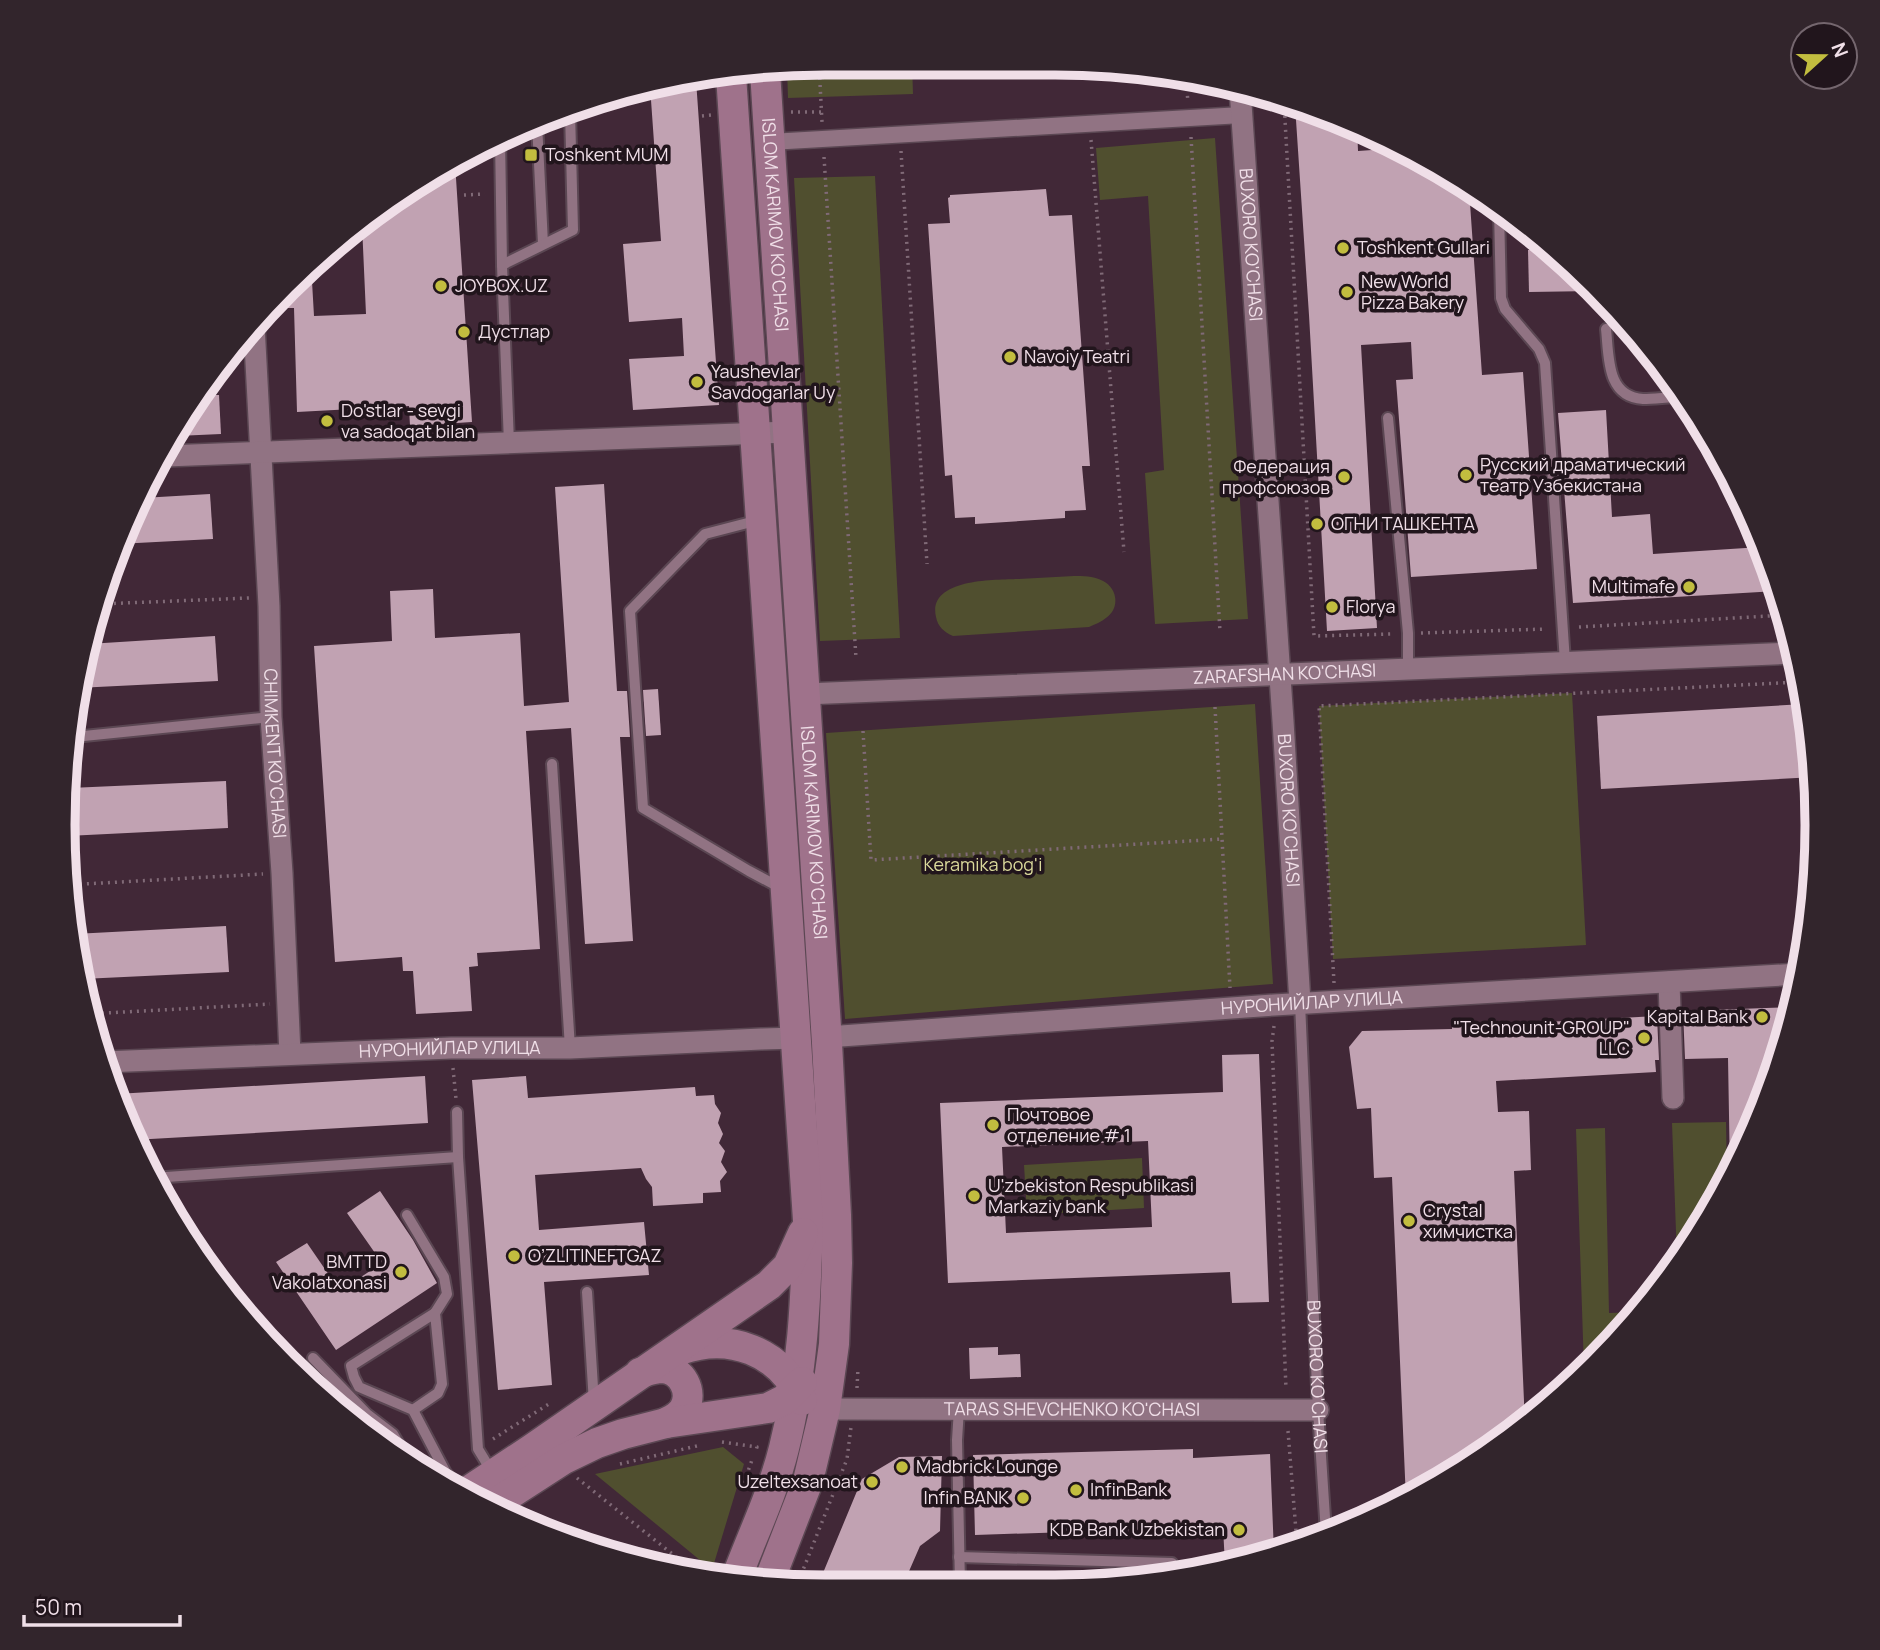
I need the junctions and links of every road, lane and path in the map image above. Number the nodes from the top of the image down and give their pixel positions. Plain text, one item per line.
1 (819, 75) edge
2 (765, 78) edge
3 (731, 82) edge
4 (1186, 88) edge
5 (1241, 99) edge
6 (821, 111) junction
7 (789, 112) dead end
8 (1285, 112) edge
9 (1242, 114) junction
10 (1190, 118) junction
11 (570, 120) edge
12 (1090, 124) junction
13 (537, 132) edge
14 (900, 135) junction
15 (823, 140) junction
16 (770, 142) junction
17 (499, 150) edge
18 (1499, 222) edge
19 (543, 244) junction
20 (502, 265) junction
21 (1606, 329) dead end
22 (255, 339) edge
23 (1670, 398) edge
24 (1388, 418) dead end
25 (788, 432) junction
26 (755, 433) junction
27 (509, 443) junction
28 (261, 453) junction
29 (173, 456) edge
30 (761, 520) junction
31 (1125, 552) dead end
32 (928, 564) dead end
33 (268, 597) junction
34 (109, 604) edge
35 (1220, 632) dead end
36 (1314, 636) dead end
37 (1784, 653) edge
38 (856, 658) dead end
39 (1565, 662) junction
40 (1408, 669) junction
41 (1279, 673) junction
42 (1791, 682) edge
43 (805, 694) junction
44 (773, 695) junction
45 (1215, 707) dead end
46 (271, 716) junction
47 (863, 731) dead end
48 (81, 736) edge
49 (552, 764) dead end
50 (1222, 839) junction
51 (282, 873) junction
52 (78, 885) edge
53 (786, 890) junction
54 (1789, 975) edge
55 (1669, 982) junction
56 (1334, 989) dead end
57 (289, 1003) junction
58 (1300, 1003) junction
59 (1231, 1008) junction
60 (100, 1013) edge
61 (1275, 1022) dead end
62 (827, 1037) junction
63 (796, 1038) junction
64 (451, 1048) junction
65 (570, 1048) junction
66 (290, 1055) junction
67 (114, 1062) edge
68 (1673, 1098) dead end
69 (457, 1112) joint
70 (458, 1157) junction
71 (164, 1177) edge
72 (407, 1215) dead end
73 (808, 1220) junction
74 (587, 1293) dead end
75 (435, 1313) junction
76 (834, 1344) junction
77 (667, 1355) junction
78 (313, 1358) dead end
79 (640, 1373) junction
80 (797, 1388) junction
81 (594, 1406) junction
82 (825, 1409) junction
83 (959, 1409) junction
84 (414, 1410) junction
85 (1288, 1410) junction
86 (1318, 1410) junction
87 (745, 1412) junction
88 (666, 1423) junction
89 (396, 1440) edge
90 (719, 1441) dead end
91 (707, 1444) dead end
92 (751, 1446) dead end
93 (784, 1447) junction
94 (815, 1454) junction
95 (609, 1466) dead end
96 (445, 1471) edge
97 (584, 1471) dead end
98 (493, 1475) junction
99 (475, 1487) edge
100 (500, 1500) edge
101 (1325, 1524) edge
102 (1296, 1535) edge
103 (959, 1557) junction
104 (680, 1560) edge
105 (1171, 1563) dead end
106 (740, 1569) edge
107 (772, 1573) edge
108 (960, 1575) edge

1 - 6 path
2 - 16 main road, ISLOM KARIMOV KO'CHASI
3 - 26 main road, ISLOM KARIMOV KO'CHASI
4 - 10 path
5 - 9 street, BUXORO KO'CHASI
6 - 7 path
6 - 15 path
8 - 36 path
9 - 10 street
9 - 41 street, BUXORO KO'CHASI
10 - 12 street
10 - 35 path
11 - 19 lane
12 - 14 street
12 - 31 path
13 - 19 lane
14 - 15 street
14 - 32 path
15 - 16 street
15 - 38 path
16 - 25 main road, ISLOM KARIMOV KO'CHASI
17 - 20 lane
18 - 39 lane
19 - 20 lane
20 - 27 lane
21 - 23 lane
22 - 28 street, CHIMKENT KO'CHASI
24 - 40 lane
25 - 26 street
25 - 43 main road, ISLOM KARIMOV KO'CHASI
26 - 27 street
26 - 30 main road, ISLOM KARIMOV KO'CHASI
27 - 28 street
28 - 29 street
28 - 33 street, CHIMKENT KO'CHASI
30 - 44 main road, ISLOM KARIMOV KO'CHASI
30 - 53 lane
33 - 34 path
33 - 46 street, CHIMKENT KO'CHASI
37 - 39 street, ZARAFSHAN KO'CHASI
39 - 40 street, ZARAFSHAN KO'CHASI
40 - 41 street, ZARAFSHAN KO'CHASI
41 - 43 street, ZARAFSHAN KO'CHASI
41 - 58 street, BUXORO KO'CHASI
42 - 56 path
43 - 44 main road, ZARAFSHAN KO'CHASI
43 - 62 main road, ISLOM KARIMOV KO'CHASI
44 - 53 main road, ISLOM KARIMOV KO'CHASI
45 - 50 path
46 - 48 lane
46 - 51 street, CHIMKENT KO'CHASI
47 - 50 path
49 - 65 lane
50 - 59 path
51 - 52 path
51 - 57 street, CHIMKENT KO'CHASI
53 - 63 main road, ISLOM KARIMOV KO'CHASI
54 - 55 street, НУРОНИЙЛАР УЛИЦА
55 - 58 street, НУРОНИЙЛАР УЛИЦА
55 - 68 street
57 - 60 path
57 - 66 street, CHIMKENT KO'CHASI
58 - 59 street, НУРОНИЙЛАР УЛИЦА
58 - 86 lane, BUXORO KO'CHASI
59 - 62 street, НУРОНИЙЛАР УЛИЦА
61 - 85 path
62 - 76 main road, ISLOM KARIMOV KO'CHASI
63 - 65 street, НУРОНИЙЛАР УЛИЦА
63 - 73 main road, ISLOM KARIMOV KO'CHASI
64 - 65 street, НУРОНИЙЛАР УЛИЦА
64 - 66 street, НУРОНИЙЛАР УЛИЦА
64 - 69 path
66 - 67 street, НУРОНИЙЛАР УЛИЦА
69 - 70 lane
70 - 71 lane
70 - 98 lane
72 - 75 lane
73 - 77 main road
73 - 80 main road, ISLOM KARIMOV KO'CHASI
74 - 81 lane
75 - 84 lane
75 - 84 lane
76 - 80 main road
76 - 82 main road, ISLOM KARIMOV KO'CHASI
77 - 79 main road
77 - 80 main road
78 - 89 lane
79 - 81 main road
79 - 88 main road
80 - 87 main road
80 - 93 main road, ISLOM KARIMOV KO'CHASI
80 - 94 main road
81 - 98 main road
82 - 83 street, TARAS SHEVCHENKO KO'CHASI
82 - 94 main road, ISLOM KARIMOV KO'CHASI
83 - 85 street, TARAS SHEVCHENKO KO'CHASI
83 - 103 lane
84 - 96 lane
85 - 86 street, TARAS SHEVCHENKO KO'CHASI
85 - 102 path
86 - 101 lane, BUXORO KO'CHASI
87 - 88 main road
87 - 93 main road
88 - 100 main road
90 - 92 path
91 - 95 path
93 - 106 main road, ISLOM KARIMOV KO'CHASI
94 - 107 main road, ISLOM KARIMOV KO'CHASI
97 - 104 path
98 - 99 main road
103 - 105 lane
103 - 108 lane

